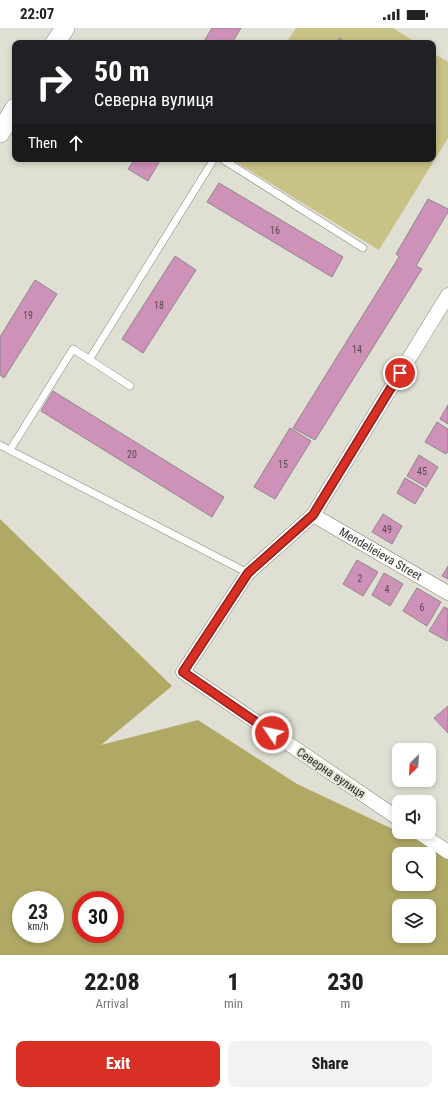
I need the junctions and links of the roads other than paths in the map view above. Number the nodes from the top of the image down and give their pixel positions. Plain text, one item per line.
1 (65, 28) edge
2 (58, 40) edge
3 (12, 113) edge
4 (0, 133) edge
5 (212, 162) edge
6 (227, 162) edge
7 (363, 248) dead end
8 (448, 295) edge
9 (89, 360) junction
10 (130, 386) dead end
11 (0, 445) edge
12 (10, 450) junction
13 (313, 515) junction
14 (248, 573) junction
15 (448, 593) edge
16 (392, 814) edge
17 (428, 839) edge
18 (448, 852) edge

1 - 2 main road
3 - 4 main road
5 - 9 lane
6 - 7 lane
8 - 13 street
9 - 10 lane
9 - 12 lane
11 - 12 lane
12 - 14 lane
13 - 14 street
13 - 15 street, Mendelieieva Street
14 - 16 street, Северна вулиця
17 - 18 street

